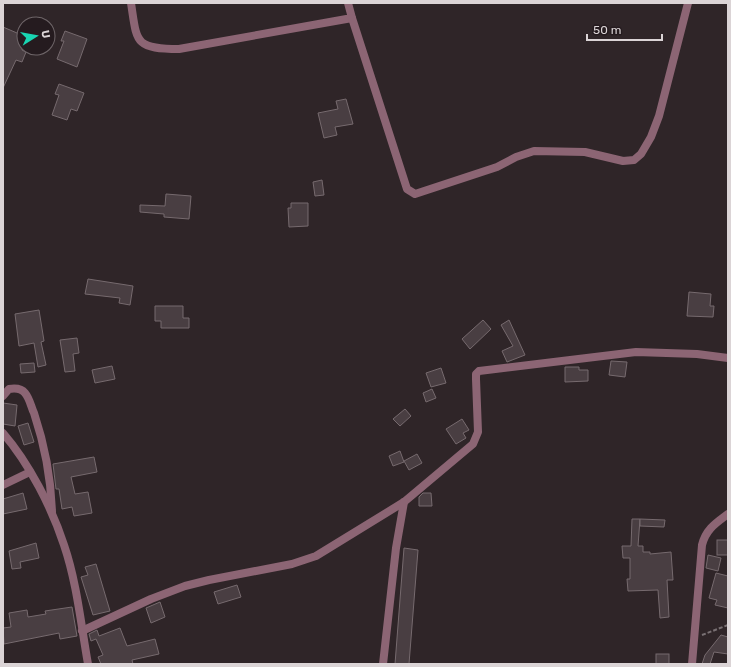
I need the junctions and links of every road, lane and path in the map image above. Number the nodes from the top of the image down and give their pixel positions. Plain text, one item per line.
1 (131, 3) edge
2 (348, 3) edge
3 (688, 3) edge
4 (352, 18) junction
5 (728, 358) edge
6 (3, 396) edge
7 (3, 434) edge
8 (30, 472) junction
9 (3, 485) edge
10 (404, 502) junction
11 (728, 514) edge
12 (52, 515) junction
13 (728, 626) edge
14 (82, 631) junction
15 (695, 638) junction
16 (88, 664) edge
17 (383, 664) edge
18 (692, 664) edge

1 - 4 street
2 - 4 street
3 - 4 street
5 - 10 street
6 - 12 street
7 - 8 street
8 - 9 street
8 - 12 street
10 - 14 street
10 - 17 street
11 - 15 street
12 - 14 street
13 - 15 path
14 - 16 street
15 - 18 street

